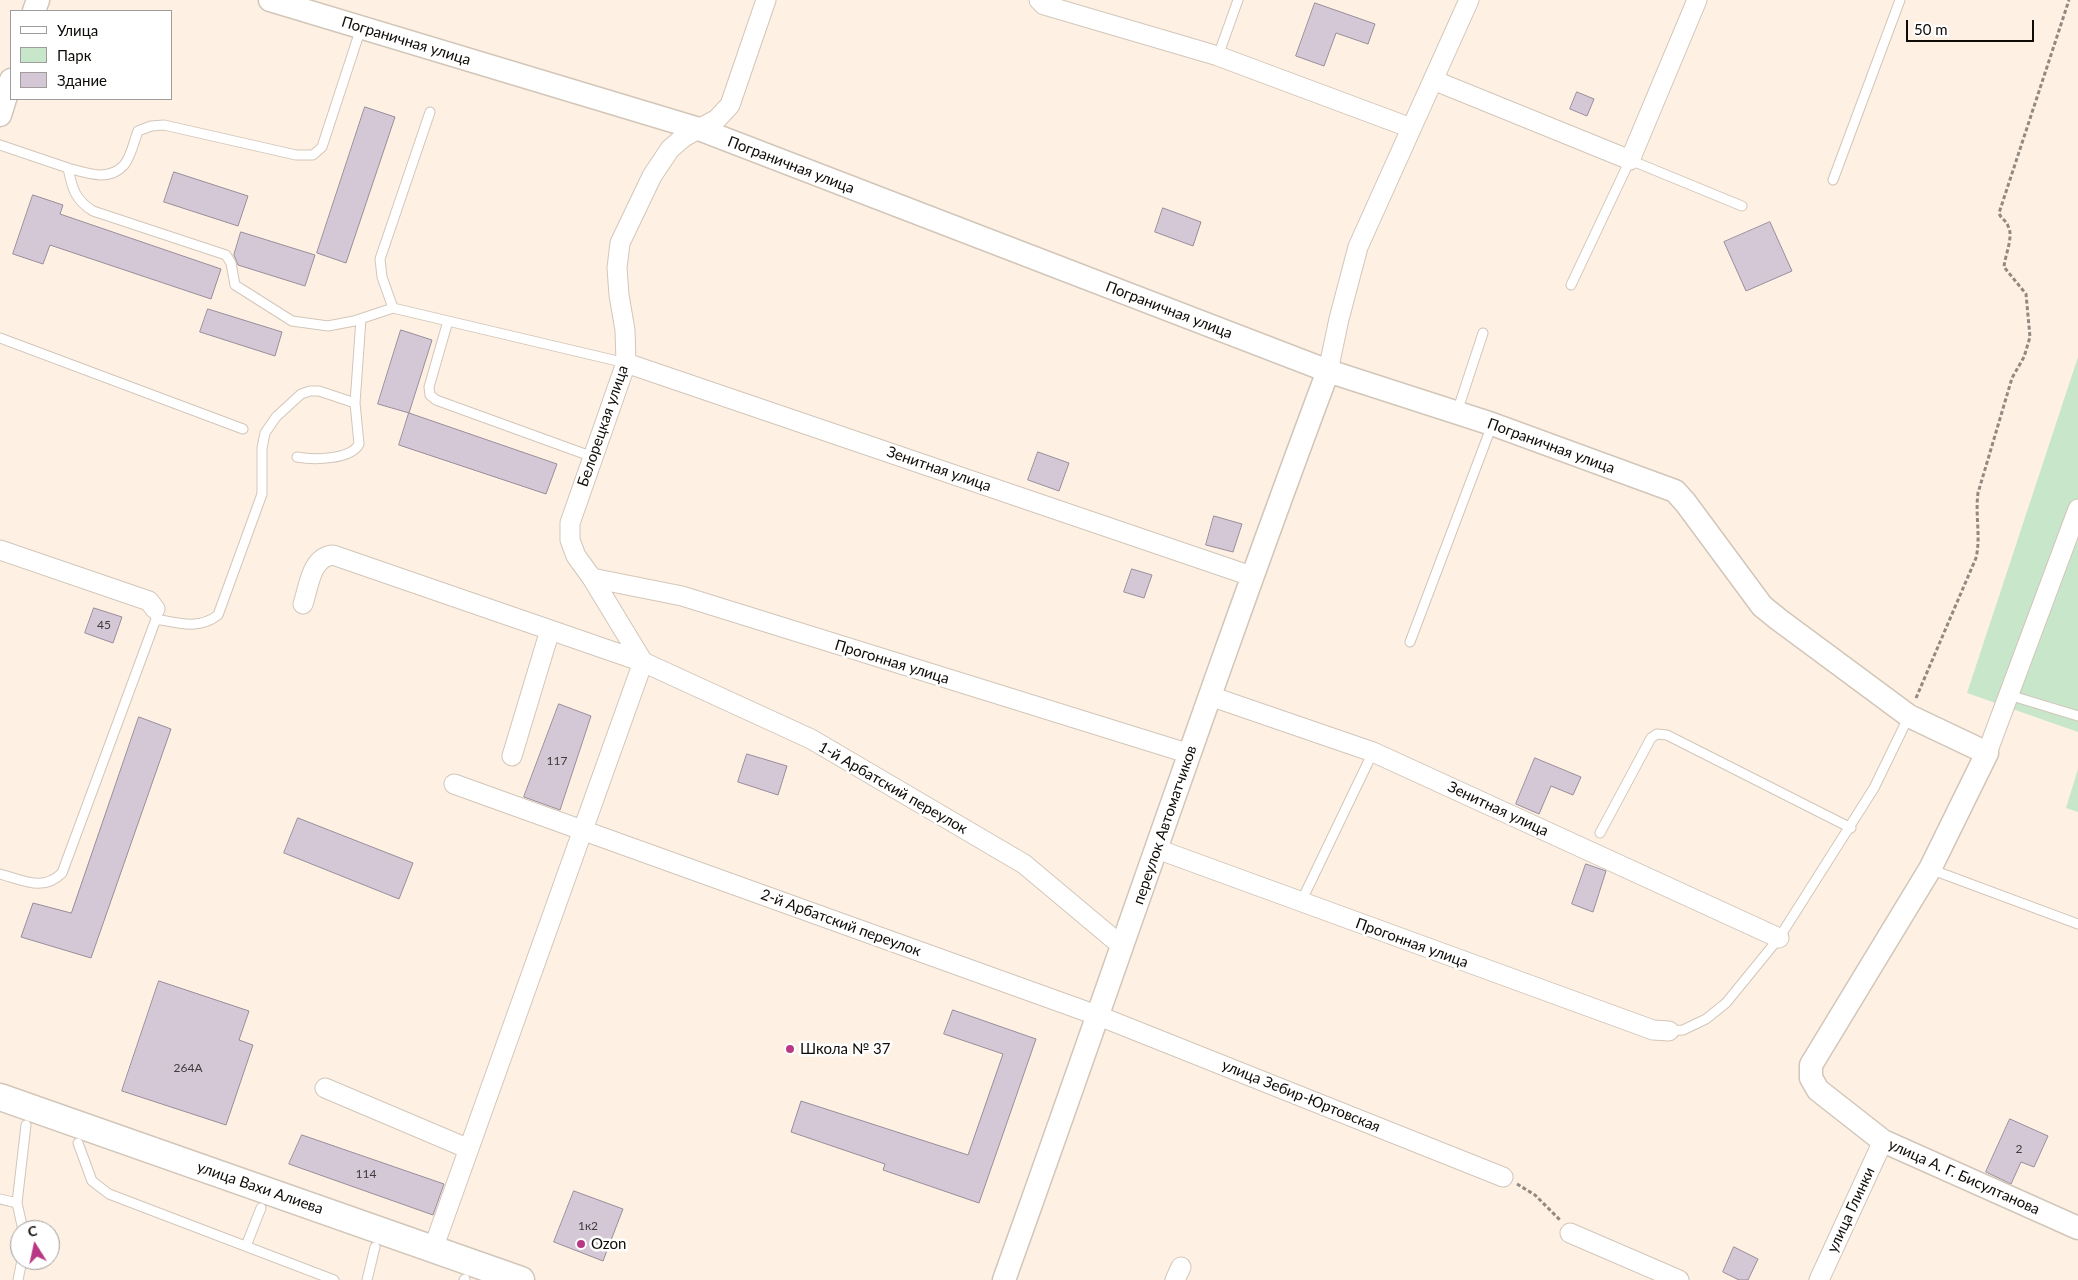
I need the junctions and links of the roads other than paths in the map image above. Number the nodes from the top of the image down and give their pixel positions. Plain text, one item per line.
1 (270, 0) edge
2 (766, 0) edge
3 (1039, 0) edge
4 (1238, 0) edge
5 (1469, 0) edge
6 (1697, 0) edge
7 (1900, 0) edge
8 (362, 28) junction
9 (1218, 56) junction
10 (1433, 80) junction
11 (10, 83) edge
12 (430, 112) dead end
13 (0, 115) edge
14 (1411, 128) junction
15 (699, 130) junction
16 (0, 145) edge
17 (1630, 160) junction
18 (68, 168) junction
19 (1833, 180) dead end
20 (1742, 206) dead end
21 (1571, 285) dead end
22 (393, 308) junction
23 (361, 319) junction
24 (448, 321) junction
25 (1483, 333) dead end
26 (0, 338) edge
27 (626, 363) junction
28 (1328, 371) junction
29 (355, 403) junction
30 (1456, 413) junction
31 (1492, 424) junction
32 (243, 429) dead end
33 (298, 457) dead end
34 (593, 457) junction
35 (2078, 508) edge
36 (0, 550) edge
37 (1251, 576) junction
38 (592, 578) junction
39 (303, 604) dead end
40 (155, 614) junction
41 (550, 630) junction
42 (1410, 642) dead end
43 (643, 662) junction
44 (2009, 695) junction
45 (1210, 696) junction
46 (1909, 716) junction
47 (2078, 716) edge
48 (1373, 752) junction
49 (1987, 753) junction
50 (1190, 754) junction
51 (512, 756) dead end
52 (454, 784) dead end
53 (1851, 828) junction
54 (582, 831) junction
55 (1600, 833) dead end
56 (1157, 849) junction
57 (1930, 869) junction
58 (0, 874) edge
59 (1301, 902) junction
60 (2078, 924) edge
61 (1779, 938) junction
62 (1123, 946) junction
63 (1100, 1016) junction
64 (1668, 1031) joint
65 (325, 1088) dead end
66 (0, 1097) edge
67 (0, 1116) edge
68 (26, 1125) junction
69 (1883, 1141) junction
70 (78, 1143) junction
71 (469, 1149) junction
72 (1503, 1177) road end
73 (0, 1199) edge
74 (17, 1203) junction
75 (261, 1208) junction
76 (21, 1220) edge
77 (2078, 1228) edge
78 (1570, 1233) road end
79 (246, 1246) junction
80 (375, 1247) junction
81 (433, 1249) junction
82 (334, 1280) edge
83 (367, 1280) edge
84 (466, 1280) edge
85 (521, 1280) edge
86 (1004, 1280) edge
87 (1679, 1280) edge
88 (1819, 1280) edge

1 - 8 street, Пограничная улица
2 - 15 street, Белорецкая улица
3 - 9 street
4 - 9 lane
5 - 10 street
6 - 17 street
7 - 19 lane
8 - 15 street, Пограничная улица
8 - 18 lane
9 - 14 street
10 - 14 street
10 - 17 street
11 - 13 street
12 - 22 lane
14 - 28 street
15 - 27 street, Белорецкая улица
15 - 28 street, Пограничная улица
16 - 18 lane
17 - 20 lane
17 - 21 lane
18 - 23 lane
22 - 23 lane
22 - 24 lane
23 - 29 lane
24 - 27 lane
24 - 34 lane
25 - 30 lane
26 - 32 lane
27 - 34 street, Белорецкая улица
27 - 37 street, Зенитная улица
28 - 30 street, Пограничная улица
28 - 37 street, переулок Автоматчиков
29 - 33 lane
29 - 40 lane
30 - 31 street, Пограничная улица
31 - 42 lane
31 - 46 street, Пограничная улица
34 - 38 street, Белорецкая улица
35 - 44 street
36 - 40 street
37 - 45 street, переулок Автоматчиков
38 - 43 street
38 - 50 street, Прогонная улица
39 - 41 street, 1-й Арбатский переулок
40 - 58 lane
41 - 43 street, 1-й Арбатский переулок
41 - 51 street
43 - 54 street
43 - 62 street, 1-й Арбатский переулок
44 - 47 lane
44 - 49 street
45 - 48 street, Зенитная улица
45 - 50 street, переулок Автоматчиков
46 - 49 street, Пограничная улица
46 - 53 lane
48 - 59 lane
48 - 61 street, Зенитная улица
49 - 57 street
50 - 56 street, переулок Автоматчиков
52 - 54 street, 2-й Арбатский переулок
53 - 55 lane
53 - 61 lane
54 - 63 street, 2-й Арбатский переулок
54 - 71 street
56 - 59 street, Прогонная улица
56 - 62 street, переулок Автоматчиков
57 - 60 lane
57 - 69 street, улица А. Г. Бисултанова
59 - 64 street, Прогонная улица
61 - 64 lane
62 - 63 street, переулок Автоматчиков
63 - 72 street, улица Зебир-Юртовская
63 - 86 street, переулок Автоматчиков
65 - 71 street
66 - 81 main road, улица Вахи Алиева
67 - 68 main road, улица Вахи Алиева
68 - 70 main road, улица Вахи Алиева
68 - 74 lane
69 - 77 street, улица А. Г. Бисултанова
69 - 88 street, улица Глинки
70 - 75 main road, улица Вахи Алиева
70 - 79 lane
71 - 81 street
73 - 74 lane
74 - 76 lane
75 - 79 lane
75 - 80 main road, улица Вахи Алиева
78 - 87 street
79 - 82 lane
80 - 83 lane
80 - 84 main road, улица Вахи Алиева
81 - 85 main road, улица Вахи Алиева

